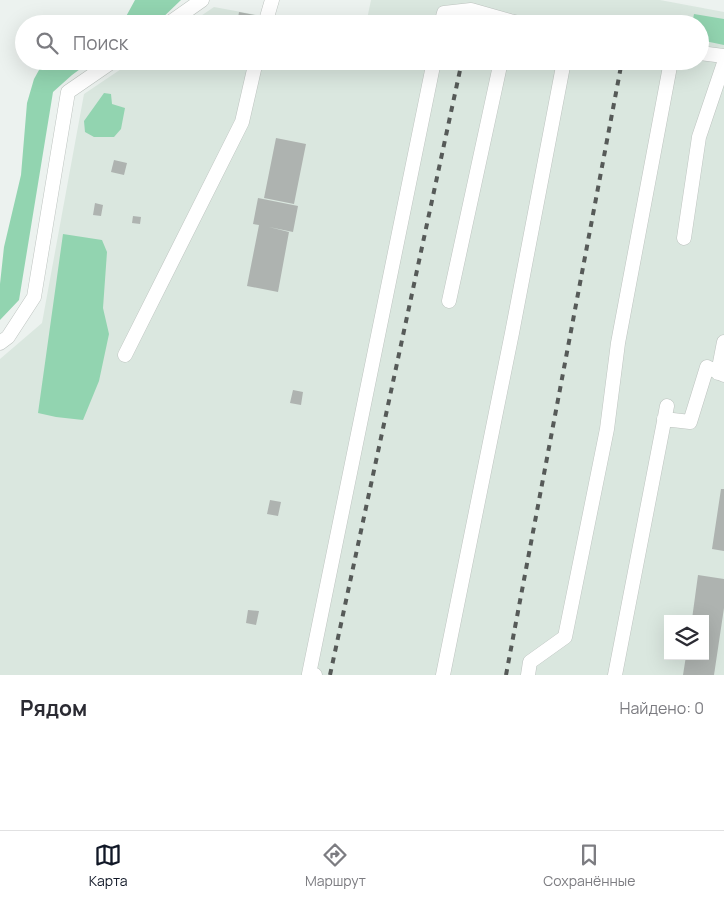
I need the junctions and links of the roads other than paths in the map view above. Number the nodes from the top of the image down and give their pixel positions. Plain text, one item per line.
1 (202, 0) edge
2 (272, 0) edge
3 (181, 15) edge
4 (268, 15) edge
5 (443, 15) edge
6 (487, 15) edge
7 (709, 54) edge
8 (724, 56) edge
9 (724, 63) edge
10 (99, 70) edge
11 (254, 70) edge
12 (432, 70) edge
13 (499, 70) edge
14 (562, 70) edge
15 (669, 70) edge
16 (684, 238) dead end
17 (449, 301) dead end
18 (724, 342) edge
19 (0, 344) edge
20 (126, 355) dead end
21 (721, 374) edge
22 (316, 675) edge
23 (443, 675) edge
24 (528, 675) edge
25 (615, 675) edge

1 - 3 lane
2 - 4 lane
5 - 6 lane
7 - 8 lane
9 - 16 lane
10 - 19 lane
11 - 20 lane
12 - 22 lane
13 - 17 lane
14 - 23 lane
15 - 24 lane
18 - 21 lane
21 - 25 lane

